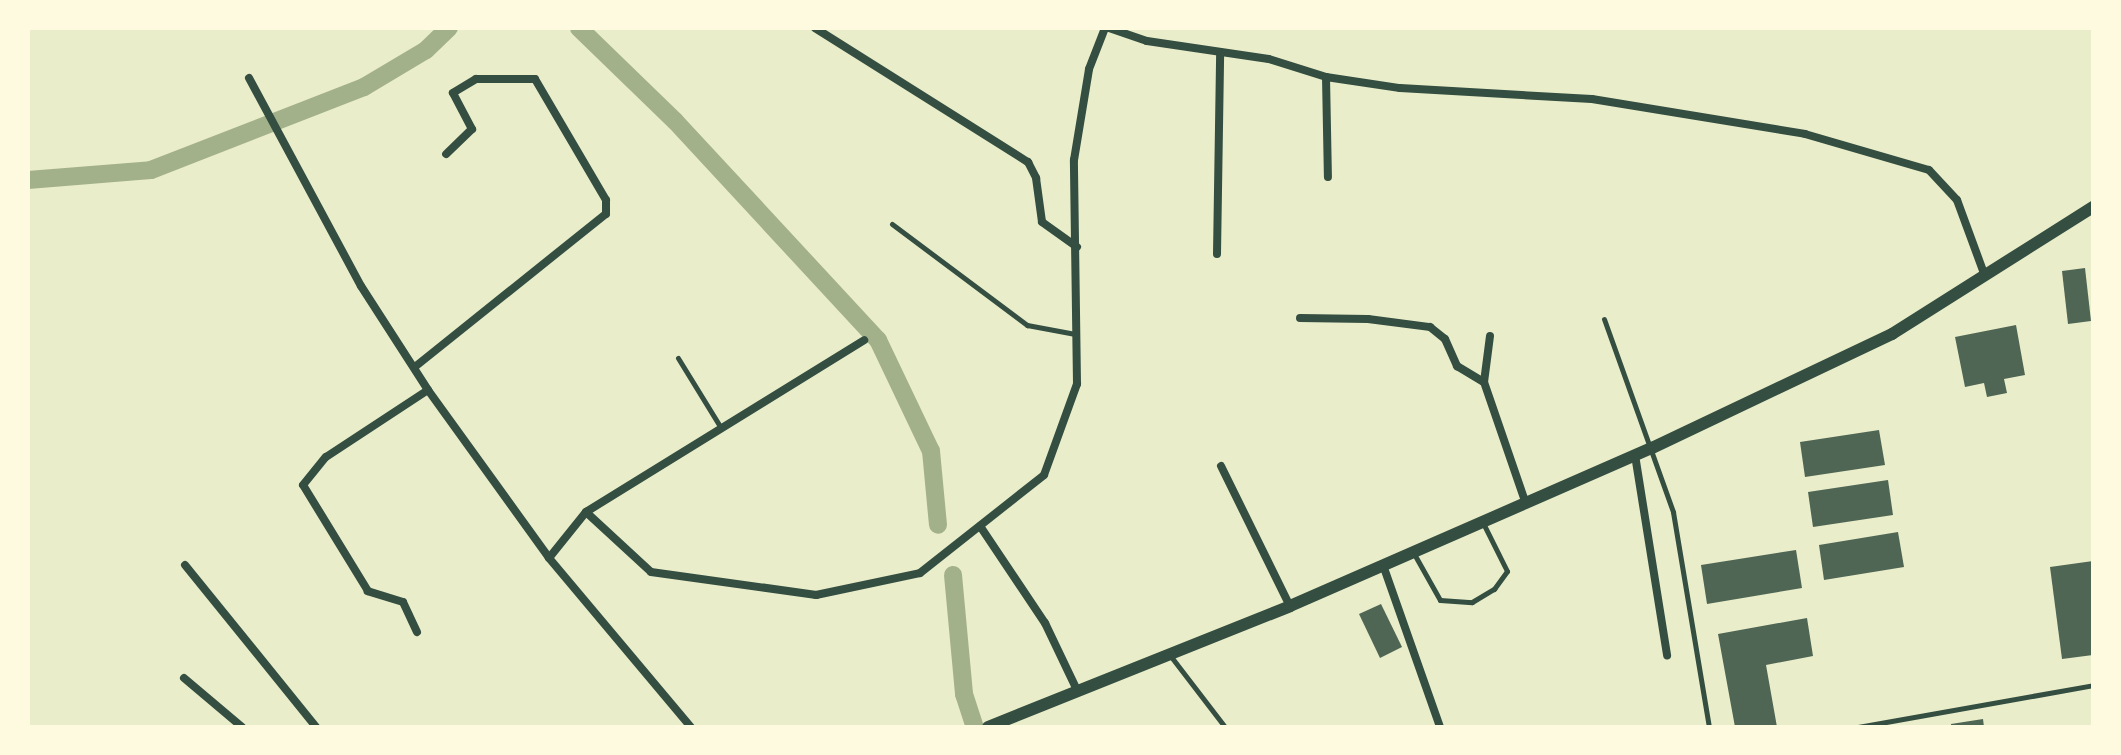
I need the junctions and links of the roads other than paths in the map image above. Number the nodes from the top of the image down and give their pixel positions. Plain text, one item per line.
1 (815, 28) edge
2 (1107, 28) edge
3 (1220, 52) junction
4 (1326, 77) junction
5 (249, 78) dead end
6 (446, 154) dead end
7 (1328, 177) dead end
8 (2093, 207) edge
9 (892, 224) dead end
10 (1077, 247) junction
11 (1217, 254) dead end
12 (1985, 276) junction
13 (1300, 318) dead end
14 (1604, 319) dead end
15 (1075, 334) junction
16 (1490, 336) dead end
17 (864, 340) dead end
18 (678, 358) dead end
19 (416, 366) junction
20 (1484, 382) junction
21 (428, 390) junction
22 (721, 428) junction
23 (1652, 448) junction
24 (1635, 455) junction
25 (1221, 466) dead end
26 (1526, 504) junction
27 (586, 512) junction
28 (1482, 523) junction
29 (980, 526) junction
30 (1413, 552) junction
31 (549, 558) junction
32 (185, 565) dead end
33 (1383, 565) junction
34 (1290, 606) junction
35 (417, 632) dead end
36 (1168, 653) junction
37 (1667, 655) dead end
38 (184, 678) dead end
39 (2093, 685) edge
40 (1077, 690) junction
41 (242, 727) edge
42 (316, 727) edge
43 (691, 727) edge
44 (989, 727) edge
45 (1225, 727) edge
46 (1440, 727) edge
47 (1709, 727) edge
48 (1858, 727) edge

1 - 10 street
2 - 3 street
2 - 10 street
3 - 4 street
3 - 11 street
4 - 7 street
4 - 12 street
5 - 19 street
6 - 19 street
8 - 12 street
9 - 15 lane
10 - 15 street
12 - 23 street
13 - 20 street
14 - 23 lane
15 - 29 street
16 - 20 street
17 - 22 street
18 - 22 lane
19 - 21 street
20 - 26 street
21 - 31 street
21 - 35 street
22 - 27 street
23 - 24 street
23 - 47 lane
24 - 26 street
24 - 37 street
25 - 34 street
26 - 28 street
27 - 29 street
27 - 31 street
28 - 30 street
28 - 30 lane
29 - 40 street
30 - 33 street
31 - 43 street
32 - 42 street
33 - 34 street
33 - 46 street
34 - 36 street
36 - 40 street
36 - 45 lane
38 - 41 street
39 - 48 lane
40 - 44 street

